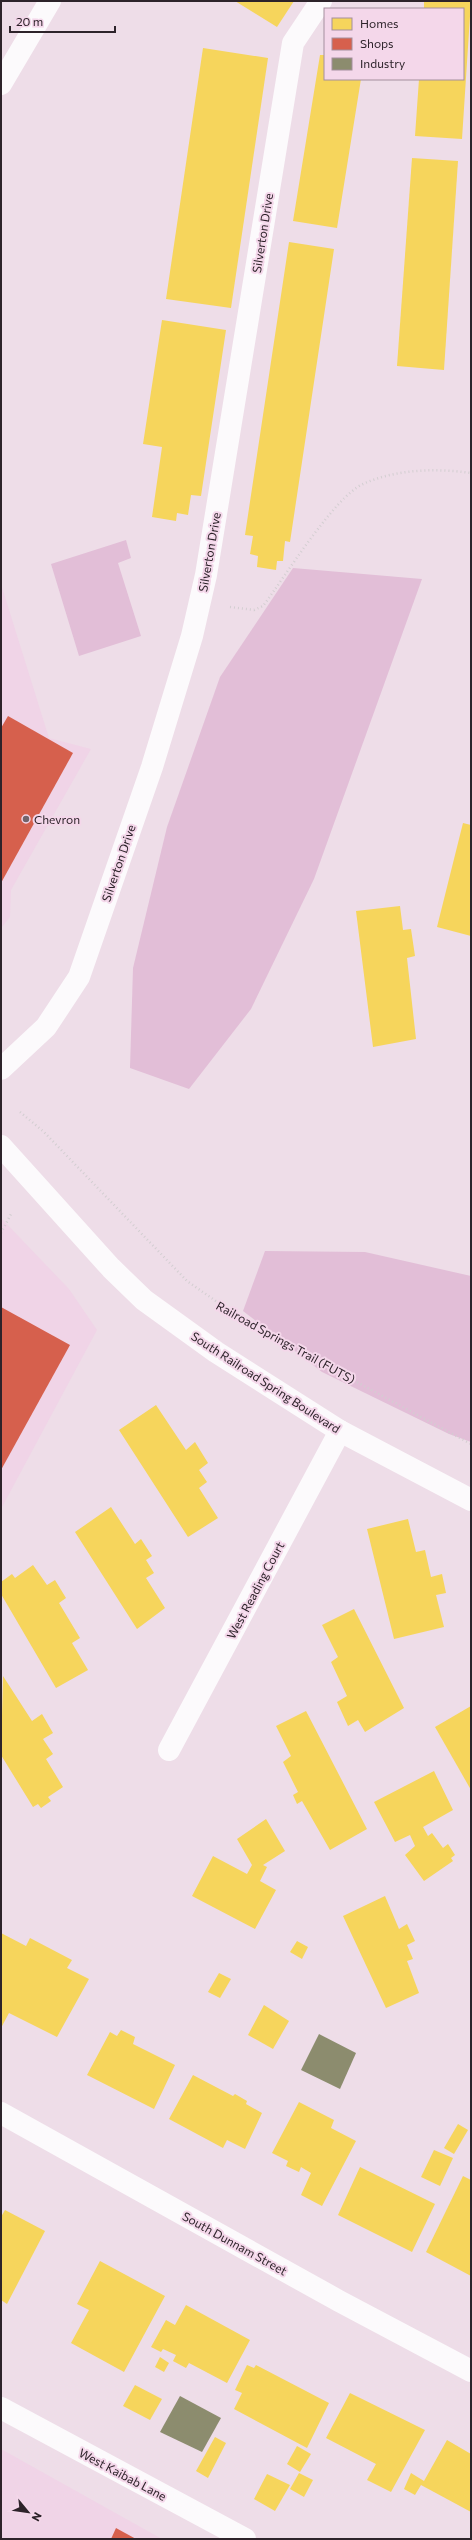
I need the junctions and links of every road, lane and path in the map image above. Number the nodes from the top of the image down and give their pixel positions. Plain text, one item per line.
1 (50, 1) edge
2 (321, 1) edge
3 (1, 84) edge
4 (471, 473) edge
5 (199, 605) junction
6 (1, 1069) edge
7 (20, 1112) dead end
8 (1, 1146) edge
9 (11, 1214) dead end
10 (1, 1233) edge
11 (340, 1431) junction
12 (471, 1444) edge
13 (471, 1500) edge
14 (169, 1750) dead end
15 (1, 2113) edge
16 (471, 2371) edge
17 (1, 2408) edge
18 (245, 2539) edge

1 - 3 street
2 - 5 street, Silverton Drive
4 - 5 path
5 - 6 street, Silverton Drive
7 - 12 path, Railroad Springs Trail (FUTS)
8 - 11 street, South Railroad Spring Boulevard
9 - 10 path
11 - 13 street, South Railroad Spring Boulevard
11 - 14 street, West Reading Court
15 - 16 street, South Dunnam Street
17 - 18 street, West Kaibab Lane

